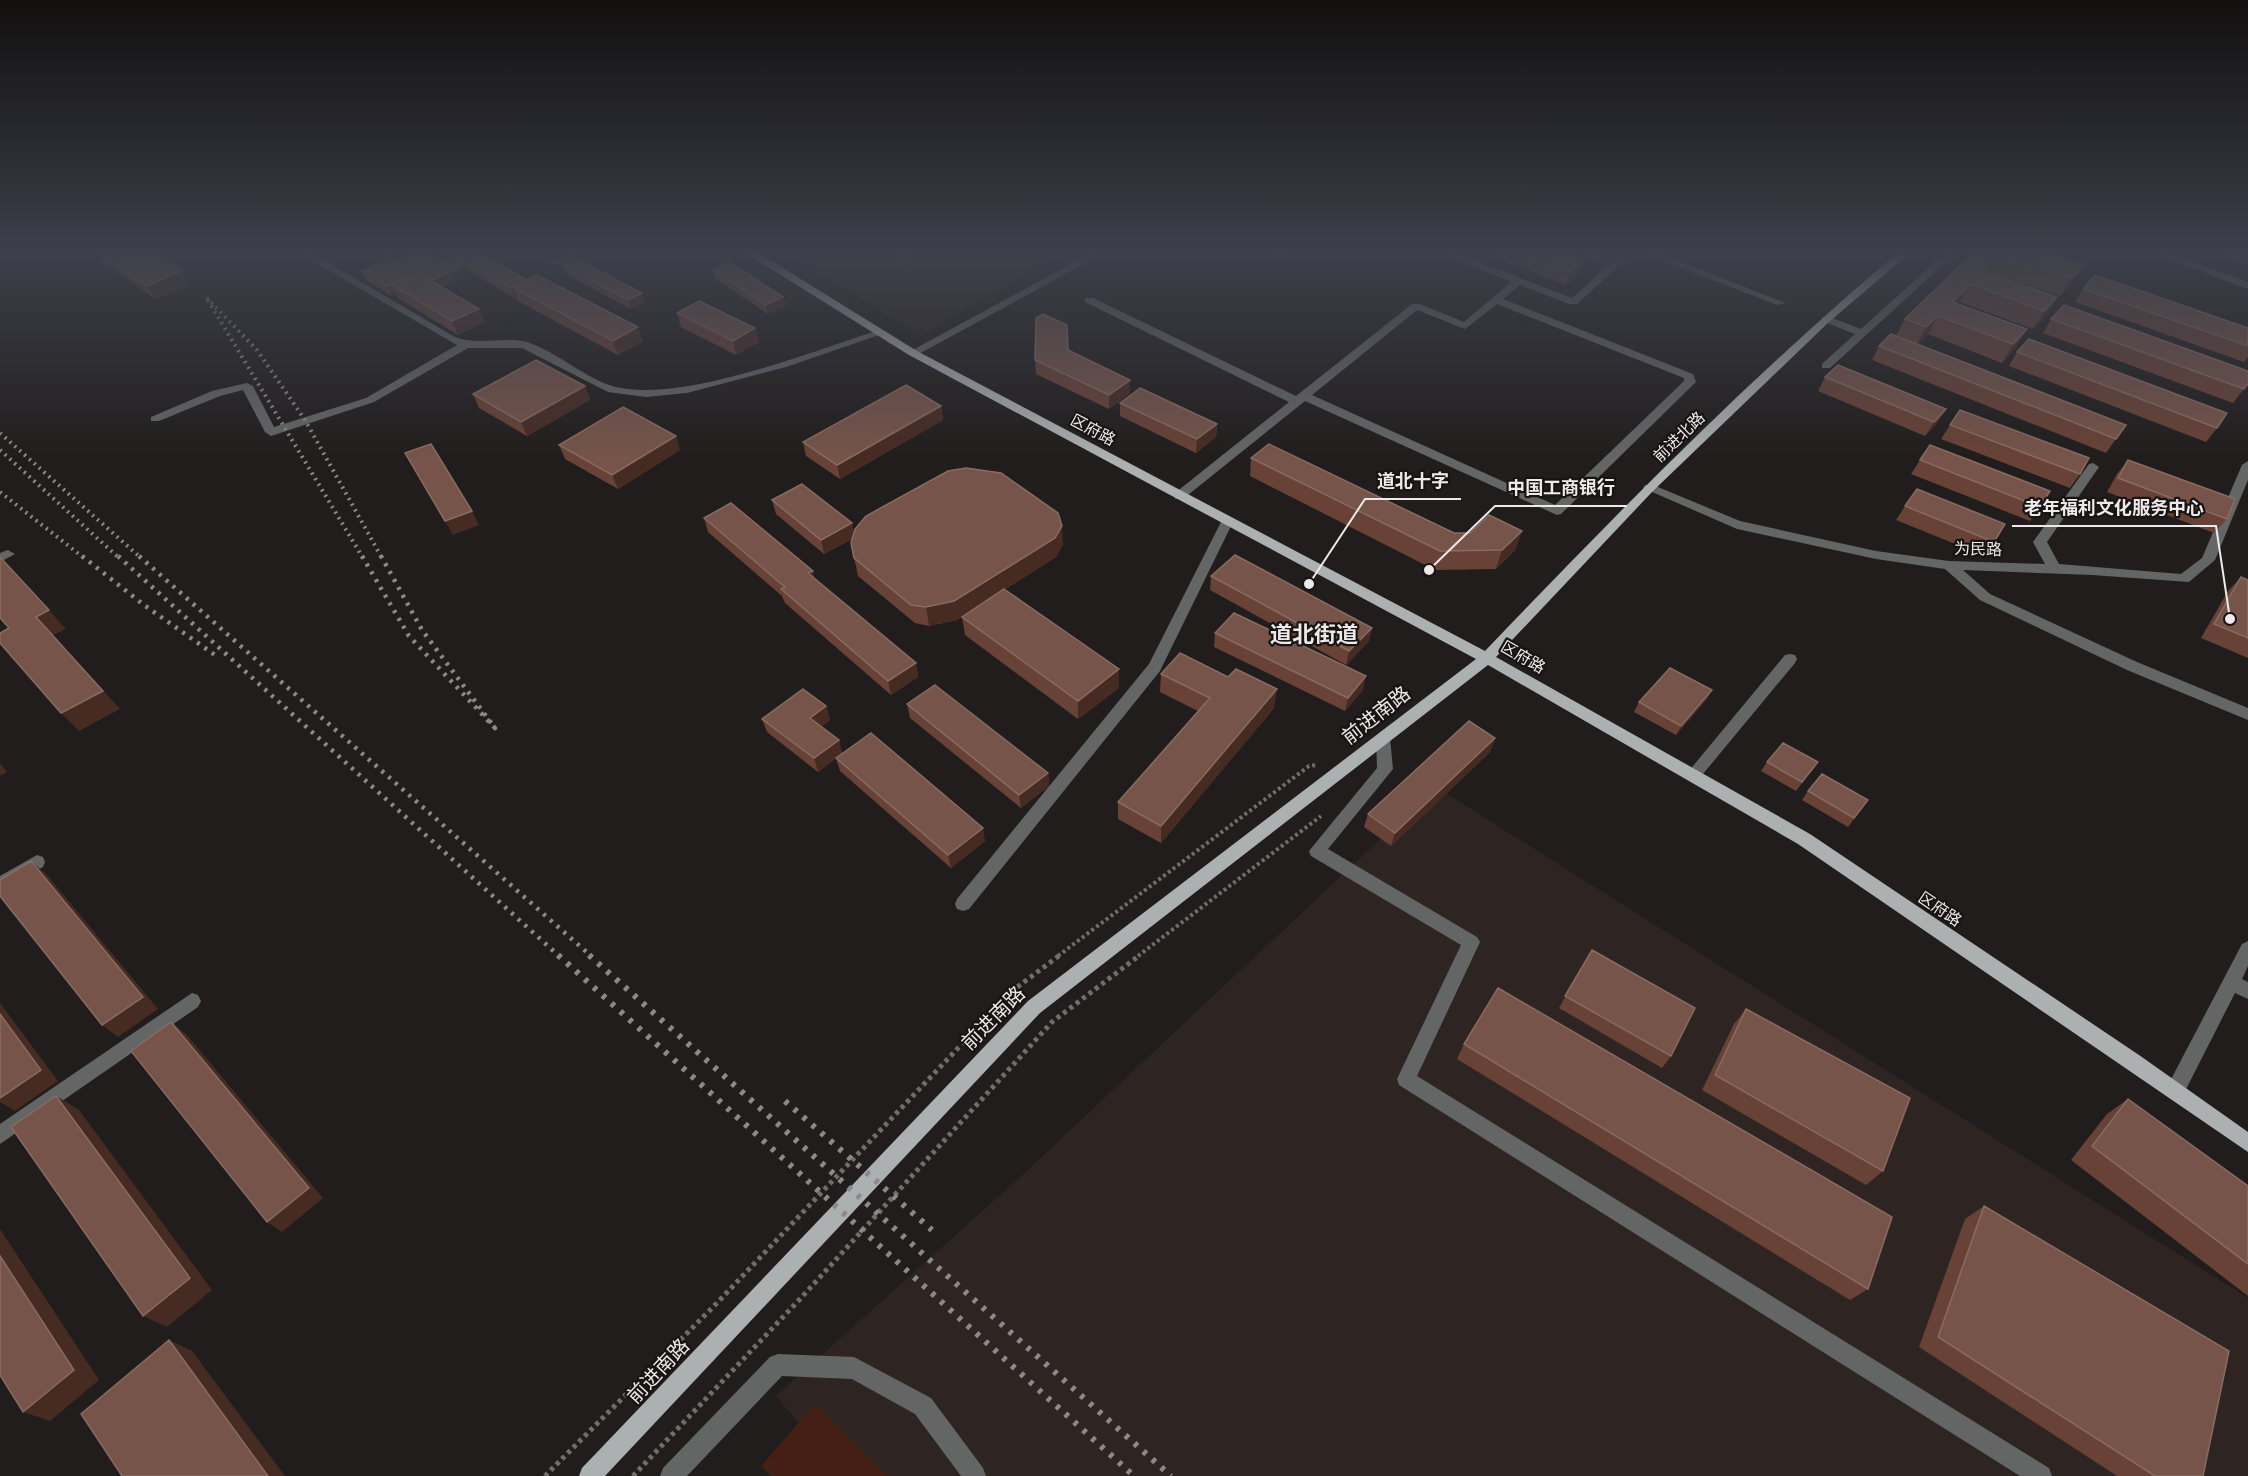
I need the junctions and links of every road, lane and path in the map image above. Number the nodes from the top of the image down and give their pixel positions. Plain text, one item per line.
1 (420, 321) edge
2 (860, 321) edge
3 (973, 321) edge
4 (1134, 321) edge
5 (1397, 321) edge
6 (1452, 321) edge
7 (1471, 321) edge
8 (1549, 321) edge
9 (1824, 321) edge
10 (1831, 321) edge
11 (1876, 321) edge
12 (880, 333) junction
13 (1863, 333) junction
14 (466, 345) junction
15 (913, 353) junction
16 (1826, 366) dead end
17 (1300, 399) junction
18 (155, 419) dead end
19 (2248, 465) edge
20 (2093, 467) dead end
21 (2244, 487) edge
22 (1649, 488) junction
23 (1179, 496) junction
24 (1227, 522) junction
25 (1949, 565) junction
26 (2054, 568) junction
27 (1487, 658) junction
28 (1790, 659) dead end
29 (2248, 714) edge
30 (1383, 738) junction
31 (1693, 776) junction
32 (1331, 808) dead end
33 (38, 862) dead end
34 (0, 885) edge
35 (963, 904) dead end
36 (2248, 949) edge
37 (2231, 982) junction
38 (2248, 991) edge
39 (192, 1001) dead end
40 (2175, 1091) junction
41 (0, 1135) edge
42 (2248, 1143) edge
43 (590, 1476) edge
44 (633, 1476) edge
45 (671, 1476) edge
46 (975, 1476) edge
47 (2041, 1476) edge

1 - 14 street
2 - 12 main road, 区府路
3 - 15 street
4 - 17 street
5 - 17 street
6 - 7 street
8 - 17 street
9 - 22 main road, 前进北路
10 - 13 street
11 - 13 street
12 - 14 street
12 - 15 main road, 区府路
13 - 16 street
14 - 18 street
15 - 23 main road, 区府路
17 - 23 street
19 - 21 street, 为民路
20 - 26 street
21 - 26 street, 为民路
22 - 25 street, 为民路
22 - 27 main road, 前进北路
23 - 24 main road, 区府路
24 - 27 main road, 区府路
24 - 35 street
25 - 26 street, 为民路
25 - 29 street
27 - 30 main road, 前进南路
27 - 31 main road, 区府路
28 - 31 street
30 - 43 main road, 前进南路
30 - 47 street
31 - 40 main road, 区府路
32 - 44 path
33 - 34 street
36 - 37 street
37 - 38 street
37 - 40 street
39 - 41 street
40 - 42 main road, 区府路
45 - 46 street

